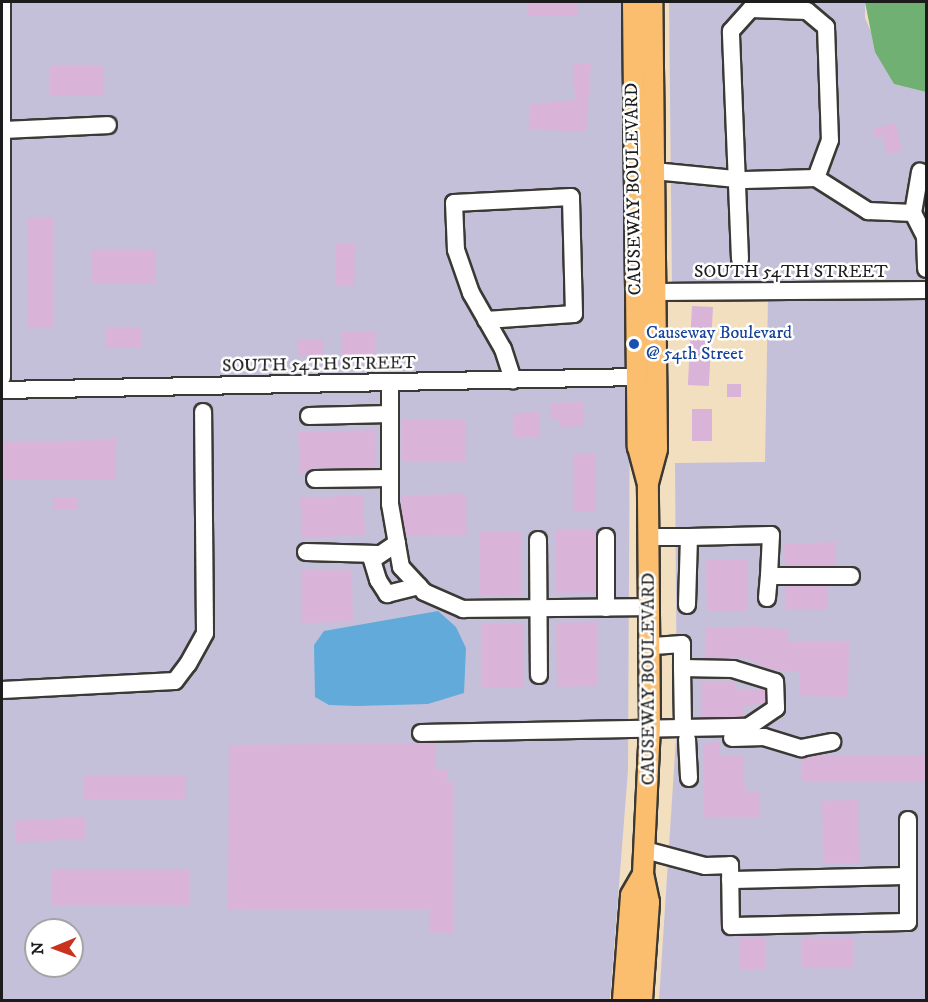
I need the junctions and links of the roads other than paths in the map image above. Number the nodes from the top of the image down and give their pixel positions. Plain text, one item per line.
1 (2, 2) edge
2 (633, 2) edge
3 (652, 2) edge
4 (108, 125) dead end
5 (3, 130) junction
6 (634, 135) junction
7 (654, 171) junction
8 (920, 172) dead end
9 (3, 174) edge
10 (816, 178) junction
11 (740, 179) junction
12 (913, 213) junction
13 (740, 259) dead end
14 (927, 269) edge
15 (927, 290) edge
16 (655, 292) junction
17 (486, 320) junction
18 (2, 377) edge
19 (636, 377) junction
20 (513, 380) junction
21 (390, 383) junction
22 (2, 390) edge
23 (203, 412) dead end
24 (390, 414) junction
25 (309, 416) dead end
26 (654, 459) junction
27 (390, 478) junction
28 (315, 479) dead end
29 (648, 483) junction
30 (606, 537) dead end
31 (649, 537) junction
32 (689, 537) junction
33 (538, 540) dead end
34 (397, 543) junction
35 (306, 552) dead end
36 (376, 554) junction
37 (769, 576) junction
38 (851, 576) dead end
39 (419, 586) junction
40 (767, 598) dead end
41 (687, 605) dead end
42 (650, 607) junction
43 (606, 608) junction
44 (539, 609) junction
45 (650, 646) junction
46 (681, 668) junction
47 (539, 675) dead end
48 (2, 690) edge
49 (421, 733) dead end
50 (685, 733) junction
51 (650, 734) junction
52 (832, 742) dead end
53 (689, 778) dead end
54 (908, 820) dead end
55 (645, 850) junction
56 (643, 874) junction
57 (908, 876) junction
58 (730, 880) junction
59 (624, 1000) edge
60 (642, 1000) edge

1 - 5 street
2 - 6 main road, CAUSEWAY BOULEVARD
3 - 7 main road, CAUSEWAY BOULEVARD
4 - 5 street
5 - 9 street
6 - 16 main road
6 - 19 main road, CAUSEWAY BOULEVARD
7 - 11 street
7 - 16 main road, CAUSEWAY BOULEVARD
8 - 12 street
9 - 18 street
10 - 11 street
10 - 11 street
10 - 12 street
11 - 13 street
12 - 14 street
15 - 16 street, SOUTH 54TH STREET
16 - 26 main road, CAUSEWAY BOULEVARD
17 - 17 street
17 - 20 street
19 - 20 street, SOUTH 54TH STREET
19 - 26 main road
19 - 29 main road, CAUSEWAY BOULEVARD
20 - 21 street, SOUTH 54TH STREET
21 - 22 street, SOUTH 54TH STREET
21 - 24 street
23 - 48 street
24 - 25 street
24 - 27 street
26 - 29 main road, CAUSEWAY BOULEVARD
27 - 28 street
27 - 34 street
29 - 31 main road, CAUSEWAY BOULEVARD
30 - 43 street
31 - 32 street
31 - 42 main road, CAUSEWAY BOULEVARD
32 - 37 street
32 - 41 street
33 - 44 street
34 - 36 street
34 - 39 street
35 - 36 street
36 - 39 street
37 - 38 street
37 - 40 street
39 - 44 street
42 - 43 street
42 - 45 main road, CAUSEWAY BOULEVARD
43 - 44 street
44 - 47 street
45 - 46 street
45 - 51 main road, CAUSEWAY BOULEVARD
46 - 50 street
46 - 50 street
49 - 51 street
50 - 51 street
50 - 52 street
50 - 53 street
51 - 55 main road, CAUSEWAY BOULEVARD
54 - 57 street
55 - 56 main road, CAUSEWAY BOULEVARD
55 - 58 street
56 - 59 main road, CAUSEWAY BOULEVARD
56 - 60 main road, CAUSEWAY BOULEVARD
57 - 58 street
57 - 58 street

